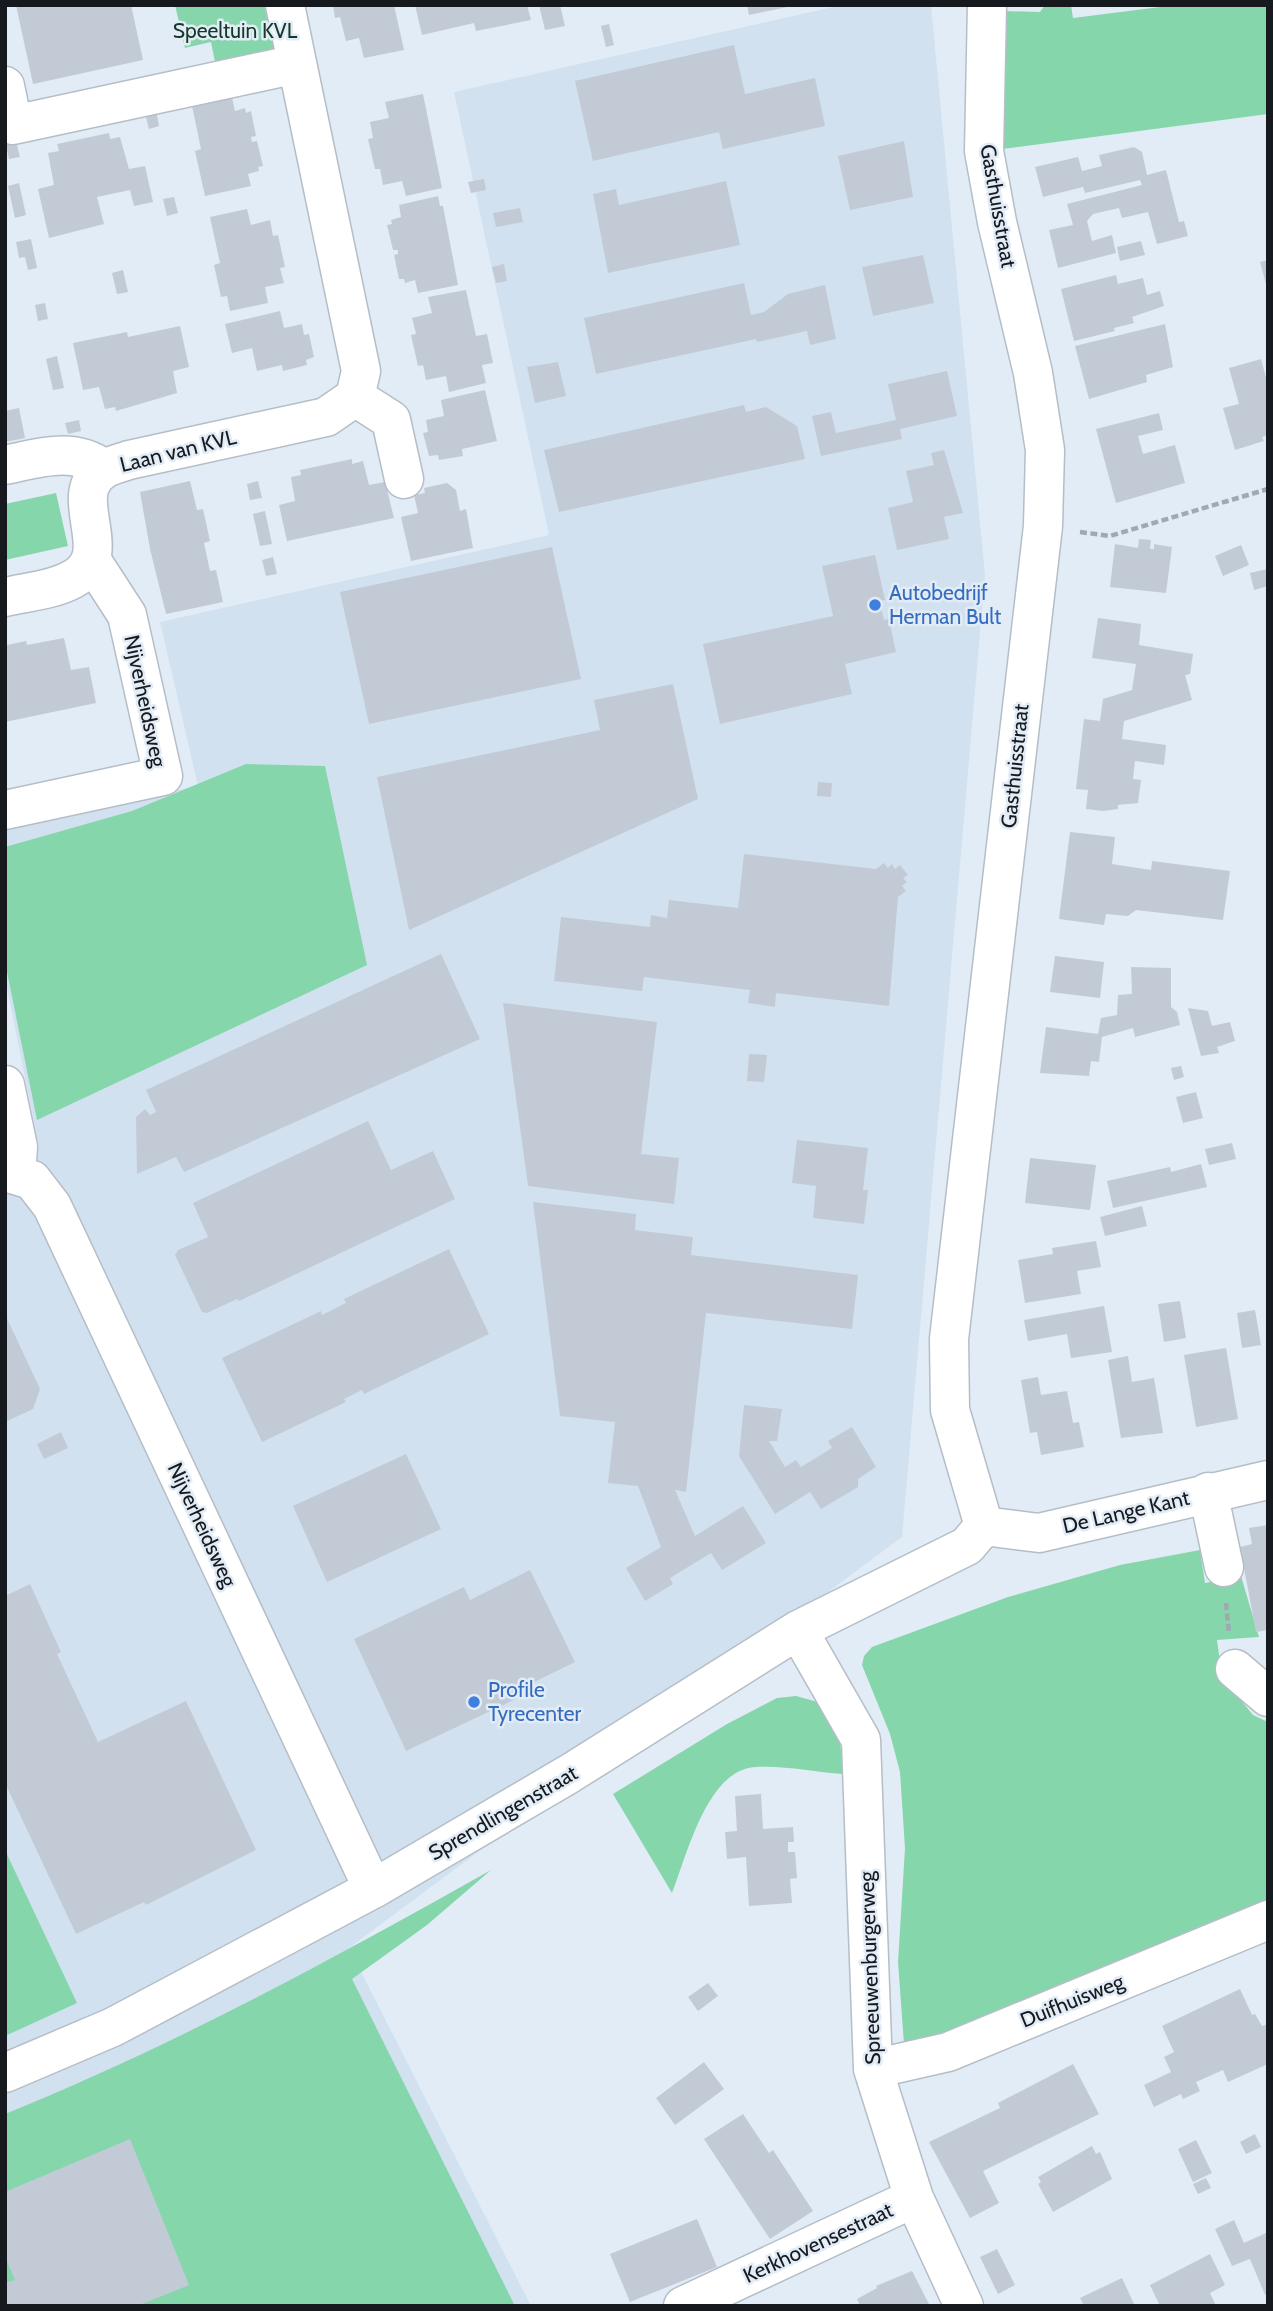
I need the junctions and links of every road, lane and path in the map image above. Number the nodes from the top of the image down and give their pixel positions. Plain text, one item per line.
1 (285, 5) edge
2 (987, 5) edge
3 (297, 64) junction
4 (5, 86) edge
5 (355, 397) junction
6 (5, 465) edge
7 (104, 470) junction
8 (404, 479) dead end
9 (1268, 489) edge
10 (1043, 526) junction
11 (92, 561) junction
12 (5, 597) edge
13 (5, 810) edge
14 (5, 1085) edge
15 (11, 1172) edge
16 (1268, 1480) edge
17 (1208, 1492) junction
18 (984, 1526) junction
19 (1224, 1567) joint
20 (798, 1630) junction
21 (1235, 1670) joint
22 (1268, 1697) edge
23 (373, 1889) junction
24 (1268, 1920) edge
25 (873, 2069) junction
26 (5, 2073) edge
27 (914, 2198) junction
28 (682, 2306) edge
29 (964, 2306) edge

1 - 3 street
2 - 10 street, Gasthuisstraat
3 - 4 street
3 - 5 street
5 - 7 street, Laan van KVL
5 - 8 street
6 - 7 street
7 - 11 street, Laan van KVL
9 - 10 path
10 - 18 street, Gasthuisstraat
11 - 12 street
11 - 13 street, Nijverheidsweg
14 - 15 street, Nijverheidsweg
15 - 23 street, Nijverheidsweg
16 - 17 street, De Lange Kant
17 - 18 street, De Lange Kant
17 - 19 street
18 - 20 street, Sprendlingenstraat
19 - 21 path
20 - 23 street, Sprendlingenstraat
20 - 25 street, Spreeuwenburgerweg
21 - 22 street
23 - 26 street, Sprendlingenstraat
24 - 25 street, Duifhuisweg
25 - 27 street, Spreeuwenburgerweg
27 - 28 street, Kerkhovensestraat
27 - 29 street, Spreeuwenburgerweg

